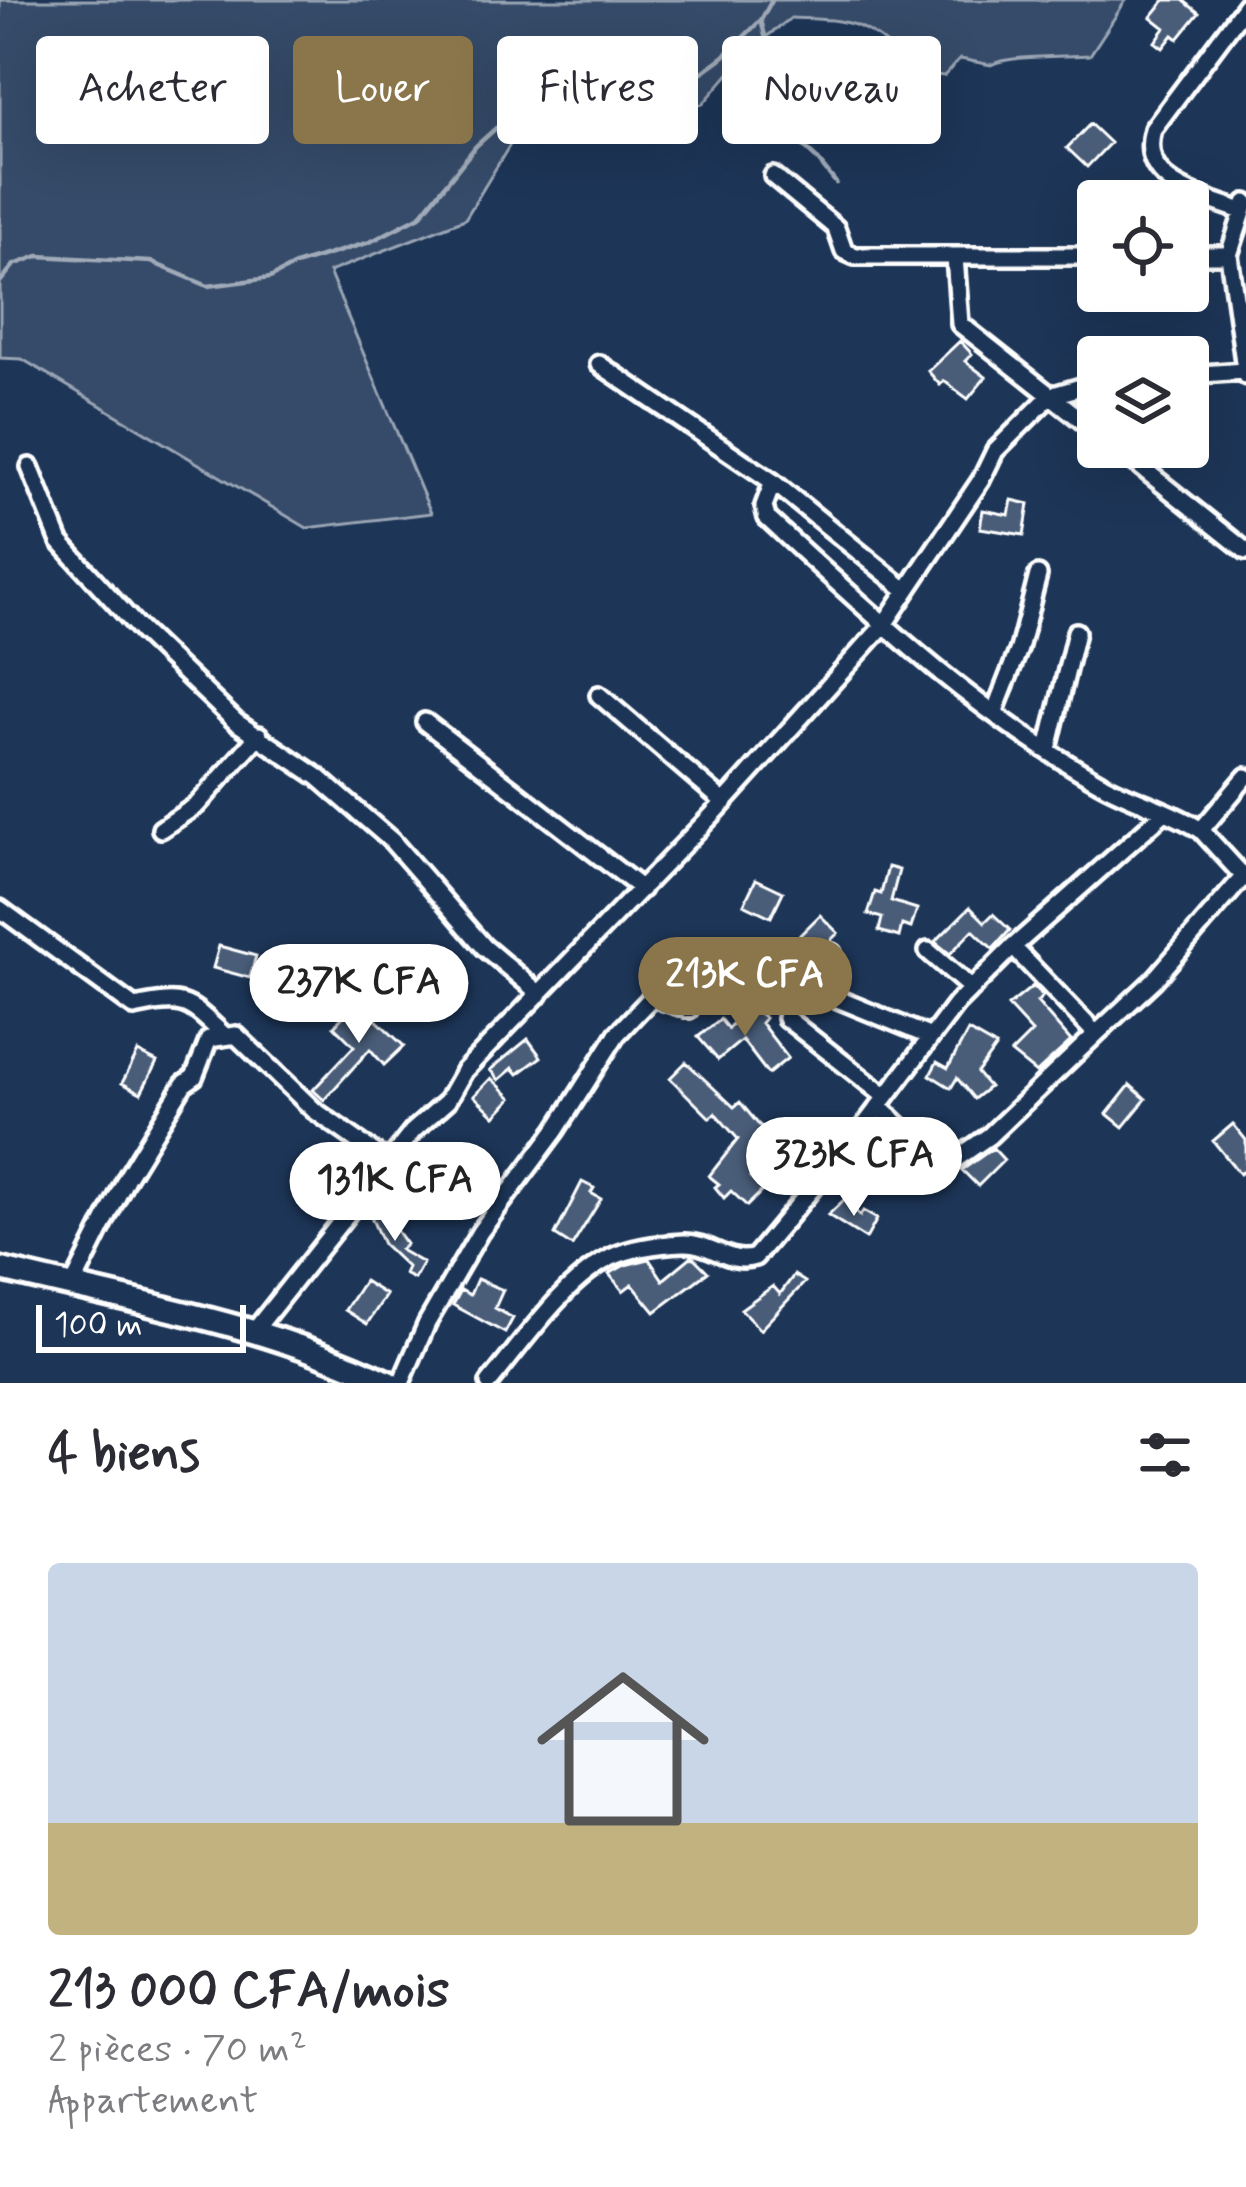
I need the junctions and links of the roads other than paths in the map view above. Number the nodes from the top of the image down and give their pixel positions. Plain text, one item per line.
1 (1246, 5) edge
2 (773, 176) dead end
3 (1244, 207) edge
4 (1209, 255) edge
5 (1229, 255) junction
6 (1077, 256) edge
7 (955, 257) junction
8 (1242, 318) edge
9 (599, 364) dead end
10 (1245, 374) edge
11 (1209, 375) edge
12 (1077, 388) edge
13 (1050, 396) junction
14 (1077, 417) edge
15 (30, 467) dead end
16 (1143, 468) edge
17 (773, 482) junction
18 (1246, 551) edge
19 (1038, 574) dead end
20 (906, 590) junction
21 (883, 626) junction
22 (1076, 632) dead end
23 (599, 695) dead end
24 (994, 713) junction
25 (425, 722) dead end
26 (259, 736) junction
27 (1048, 749) junction
28 (1246, 777) edge
29 (724, 802) junction
30 (1165, 812) junction
31 (161, 829) dead end
32 (1201, 830) junction
33 (1245, 877) edge
34 (642, 889) junction
35 (0, 909) edge
36 (1013, 946) junction
37 (928, 951) dead end
38 (832, 952) dead end
39 (971, 989) junction
40 (539, 994) junction
41 (688, 1009) dead end
42 (786, 1018) dead end
43 (1096, 1034) junction
44 (225, 1036) junction
45 (932, 1037) junction
46 (882, 1102) junction
47 (388, 1162) junction
48 (0, 1269) edge
49 (72, 1287) junction
50 (256, 1330) junction
51 (388, 1383) edge
52 (401, 1383) edge
53 (489, 1383) edge

1 - 3 street
2 - 7 street
3 - 5 street
4 - 5 street
5 - 8 street
6 - 7 street
7 - 13 street
8 - 10 street
9 - 17 street
10 - 11 street
12 - 13 street
13 - 14 street
13 - 20 street
15 - 26 street
16 - 18 street
17 - 20 street
17 - 21 street
19 - 24 street
20 - 21 street
21 - 24 street
21 - 29 street
22 - 27 street
23 - 29 street
24 - 27 street
25 - 34 street
26 - 31 street
26 - 40 street
27 - 30 street
28 - 32 street
29 - 34 street
30 - 32 street
30 - 36 street
32 - 33 street
33 - 43 street
34 - 40 street
35 - 44 street
36 - 39 street
36 - 43 street
37 - 39 street
38 - 45 street
39 - 45 street
40 - 47 street
41 - 52 street
42 - 46 street
43 - 46 street
44 - 47 street
44 - 49 street
45 - 46 street
46 - 53 street
47 - 50 street
48 - 49 main road
49 - 50 main road
50 - 51 main road

